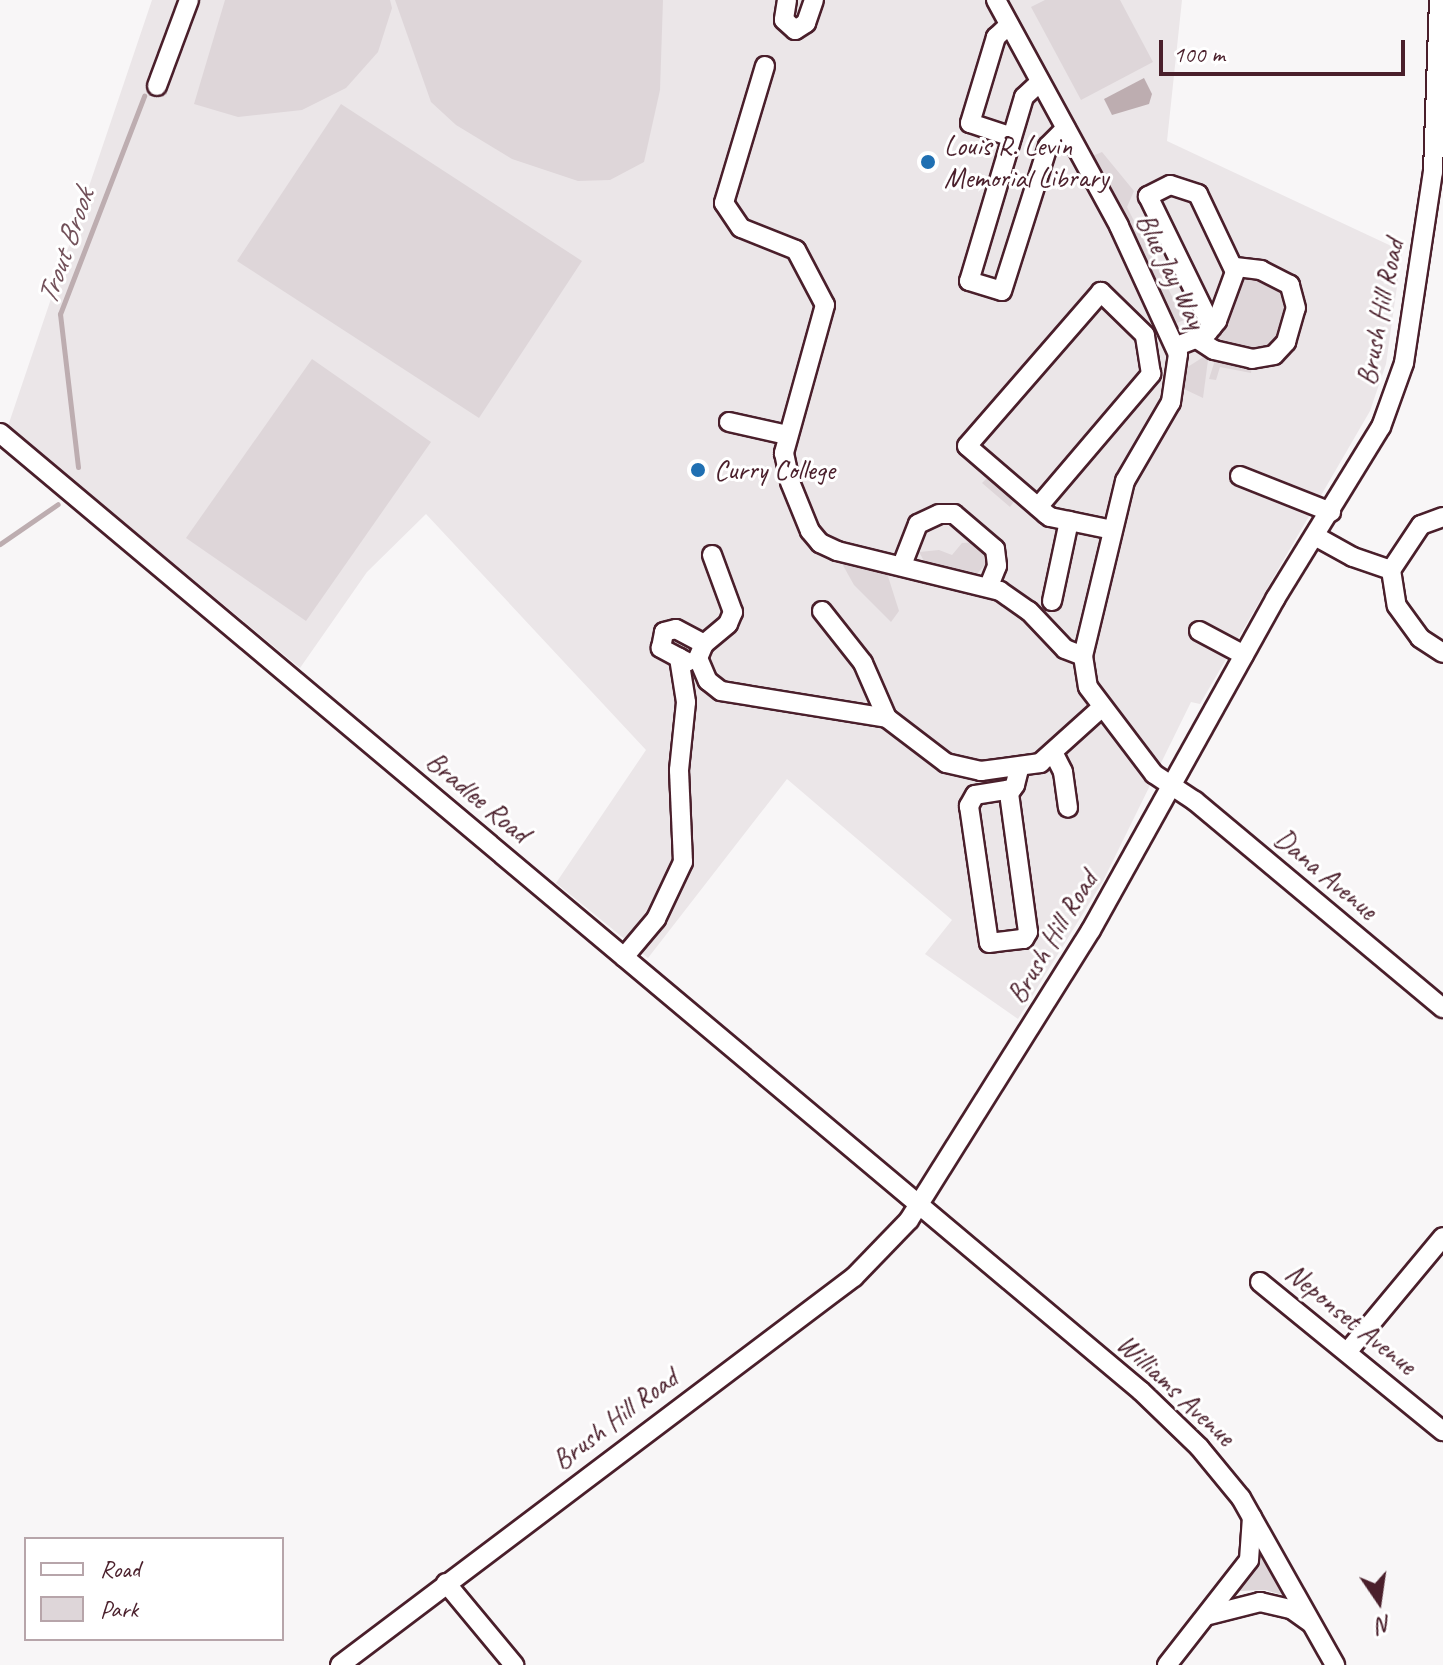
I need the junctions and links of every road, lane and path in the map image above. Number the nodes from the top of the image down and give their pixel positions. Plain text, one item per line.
1 (189, 0) edge
2 (787, 0) edge
3 (814, 0) edge
4 (996, 0) edge
5 (1439, 0) edge
6 (1009, 25) junction
7 (765, 66) dead end
8 (1040, 82) junction
9 (157, 86) dead end
10 (1066, 128) junction
11 (1012, 137) junction
12 (1439, 145) edge
13 (1235, 267) junction
14 (1212, 327) junction
15 (1197, 339) junction
16 (1177, 346) junction
17 (729, 422) dead end
18 (0, 433) edge
19 (787, 435) junction
20 (1240, 476) dead end
21 (1038, 507) junction
22 (1331, 512) junction
23 (1443, 517) edge
24 (1069, 521) junction
25 (1113, 530) junction
26 (1315, 536) junction
27 (712, 555) dead end
28 (902, 565) junction
29 (1391, 570) junction
30 (989, 586) junction
31 (1052, 601) dead end
32 (822, 611) dead end
33 (1199, 631) dead end
34 (704, 644) junction
35 (1443, 653) edge
36 (1244, 655) junction
37 (1083, 656) junction
38 (679, 658) junction
39 (701, 668) junction
40 (721, 691) junction
41 (686, 702) junction
42 (1101, 708) junction
43 (887, 718) junction
44 (1054, 754) junction
45 (1019, 769) junction
46 (1171, 785) junction
47 (1012, 789) junction
48 (1068, 808) dead end
49 (624, 957) junction
50 (1443, 1008) edge
51 (919, 1205) junction
52 (1443, 1237) edge
53 (1260, 1282) dead end
54 (1348, 1351) junction
55 (1443, 1431) edge
56 (1251, 1513) junction
57 (446, 1583) junction
58 (1206, 1616) junction
59 (1317, 1629) junction
60 (340, 1665) edge
61 (514, 1665) edge
62 (1167, 1665) edge
63 (1335, 1665) edge

1 - 9 street
2 - 3 street
4 - 6 street, Blue Jay Way
5 - 12 street, Brush Hill Road
6 - 8 street, Blue Jay Way
6 - 11 street
7 - 19 street
8 - 10 street, Blue Jay Way
8 - 11 street
10 - 11 street
10 - 16 street, Blue Jay Way
12 - 22 street, Brush Hill Road
13 - 14 street
13 - 14 street
13 - 15 street
14 - 15 street
15 - 16 street
16 - 25 street, Blue Jay Way
17 - 19 street
18 - 49 street, Bradlee Road
19 - 28 street
20 - 22 street
21 - 21 street
21 - 24 street
22 - 26 street, Brush Hill Road
23 - 29 street
24 - 25 street
24 - 31 street
25 - 37 street, Blue Jay Way
26 - 29 street
26 - 36 street, Brush Hill Road
27 - 34 street
28 - 30 street
28 - 30 street
29 - 35 street
30 - 37 street
32 - 43 street
33 - 36 street
34 - 38 street
34 - 39 street
36 - 46 street, Brush Hill Road
37 - 42 street, Blue Jay Way
38 - 39 street
38 - 41 street
39 - 40 street
40 - 41 street
40 - 43 street
41 - 49 street
42 - 44 street
42 - 46 street, Blue Jay Way
43 - 45 street
44 - 45 street
44 - 48 street
45 - 47 street
46 - 50 street, Dana Avenue
46 - 51 street, Brush Hill Road
47 - 47 street
49 - 51 street, Bradlee Road
51 - 56 street, Williams Avenue
51 - 57 street, Brush Hill Road
52 - 54 street
53 - 54 street, Neponset Avenue
54 - 55 street, Neponset Avenue
56 - 58 street
56 - 59 street, Williams Avenue
57 - 60 street, Brush Hill Road
57 - 61 street
58 - 59 street
58 - 62 street
59 - 63 street, Williams Avenue

